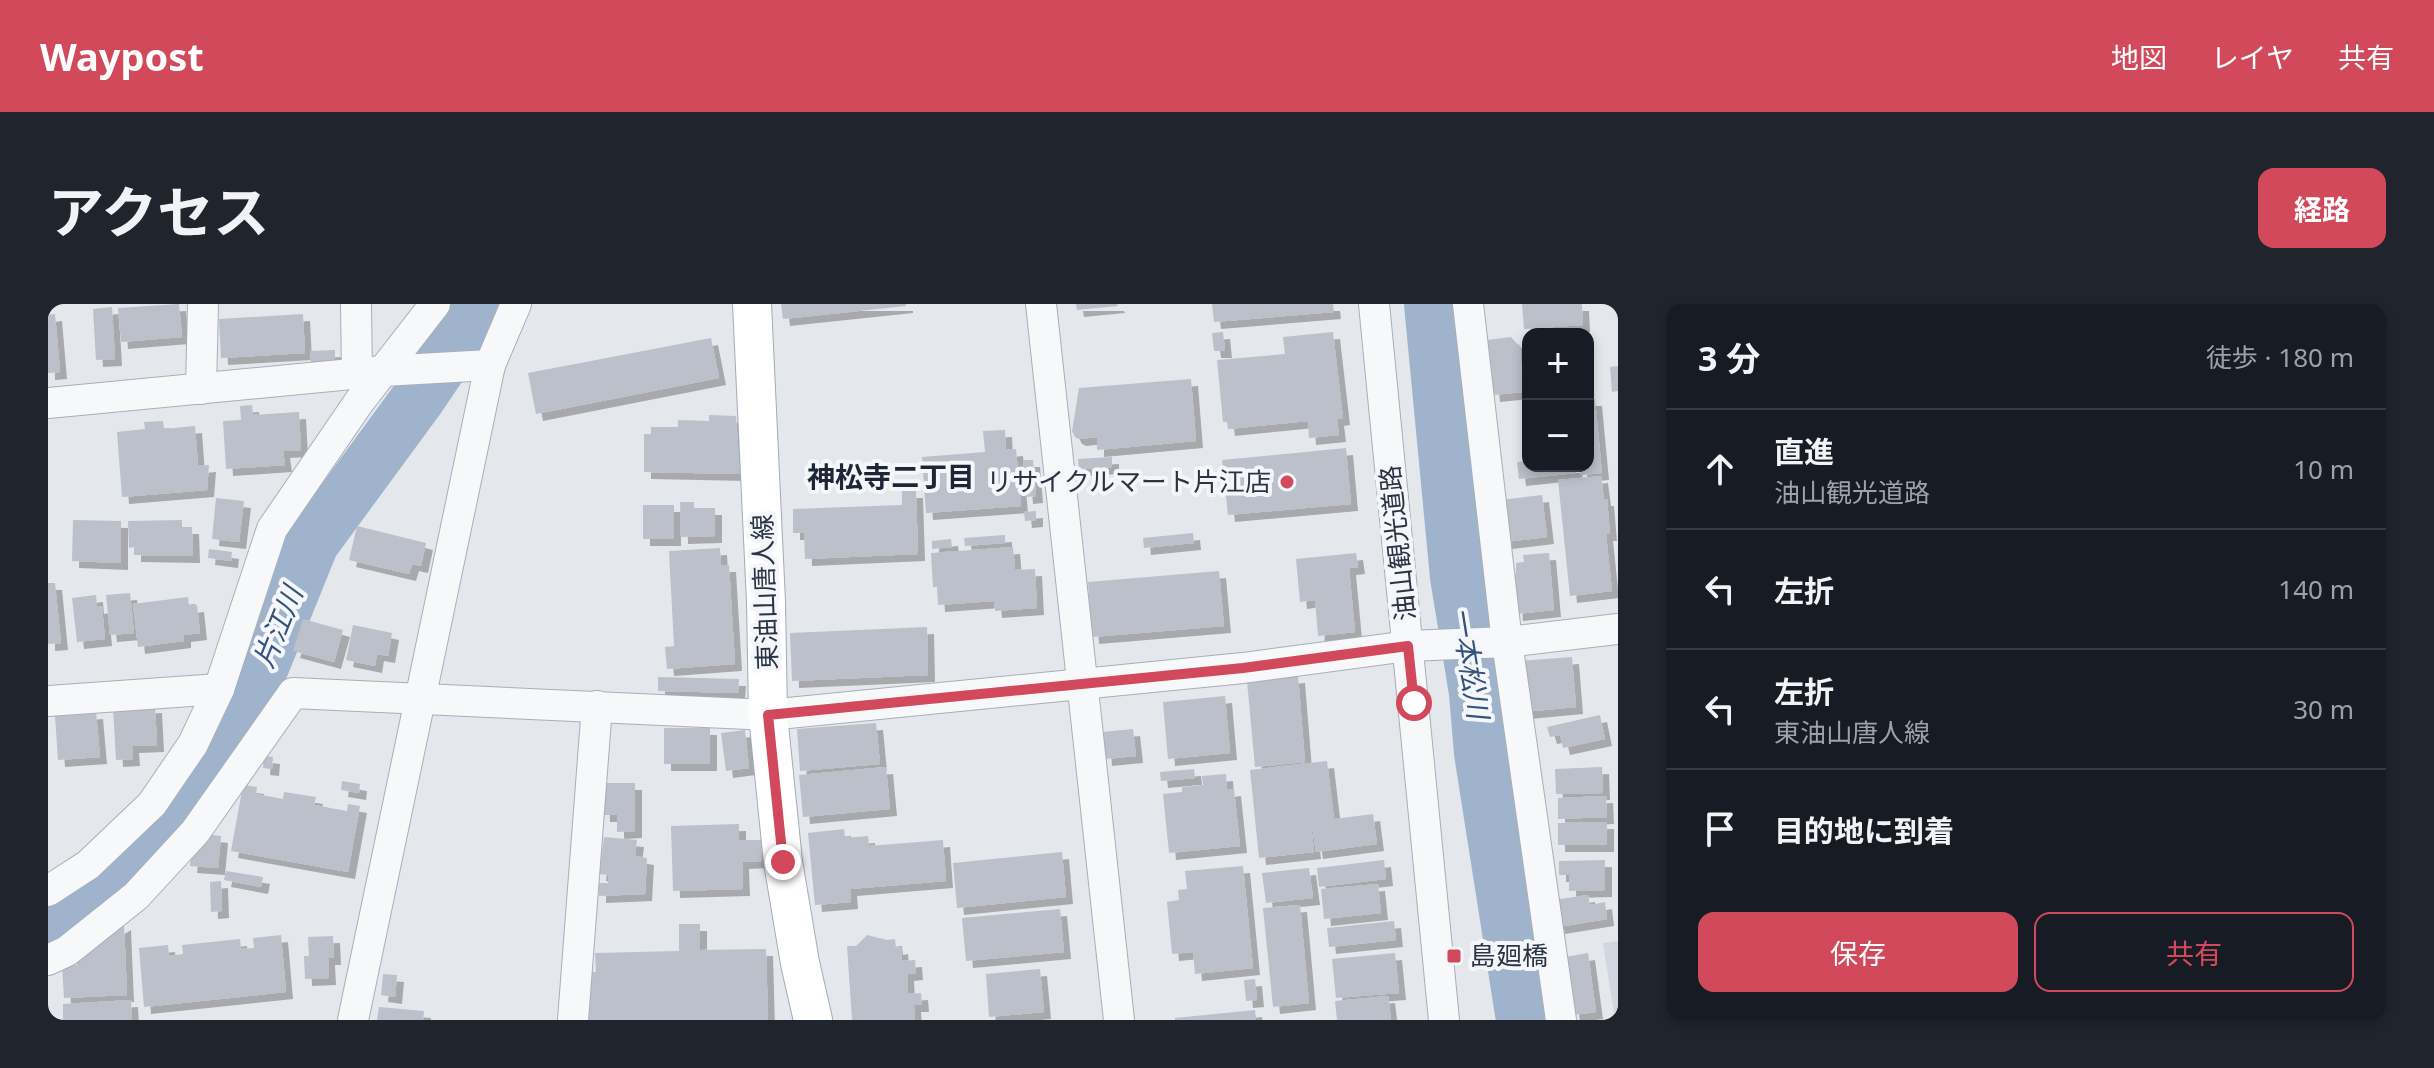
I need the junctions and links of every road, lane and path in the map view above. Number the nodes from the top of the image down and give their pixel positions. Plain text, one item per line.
1 (203, 304) edge
2 (356, 304) edge
3 (435, 304) edge
4 (516, 304) edge
5 (752, 304) edge
6 (1041, 304) edge
7 (1374, 304) edge
8 (1468, 304) edge
9 (490, 365) junction
10 (382, 372) junction
11 (201, 389) junction
12 (48, 403) edge
13 (1618, 629) edge
14 (1501, 642) junction
15 (1408, 646) junction
16 (1084, 684) junction
17 (219, 689) junction
18 (420, 699) junction
19 (48, 701) edge
20 (597, 706) junction
21 (768, 715) junction
22 (48, 891) edge
23 (48, 960) edge
24 (353, 1020) edge
25 (573, 1020) edge
26 (813, 1020) edge
27 (1119, 1020) edge
28 (1444, 1020) edge
29 (1561, 1020) edge

1 - 11 street
2 - 10 street
3 - 10 street
4 - 9 street
5 - 21 main road, 東油山唐人線
6 - 16 street
7 - 15 street, 油山観光道路
8 - 14 street
9 - 10 street
9 - 18 street
10 - 11 street
10 - 17 street
11 - 12 street
13 - 14 street
14 - 15 street
14 - 29 street
15 - 16 street
15 - 28 street, 油山観光道路
16 - 21 street
16 - 27 street
17 - 19 street
17 - 22 street
18 - 20 street
18 - 23 street
18 - 24 street
20 - 21 street
20 - 25 street
21 - 26 main road, 東油山唐人線

